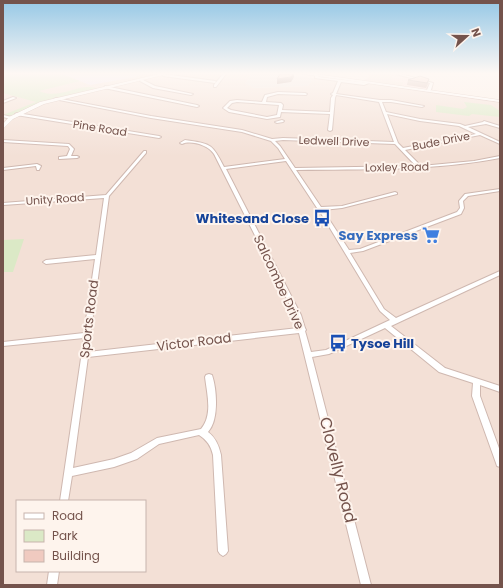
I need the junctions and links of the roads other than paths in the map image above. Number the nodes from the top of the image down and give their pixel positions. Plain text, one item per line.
1 (49, 101) edge
2 (69, 101) edge
3 (175, 101) edge
4 (233, 101) edge
5 (247, 101) edge
6 (332, 101) edge
7 (380, 101) edge
8 (393, 101) edge
9 (264, 102) joint
10 (197, 106) dead end
11 (422, 106) dead end
12 (280, 111) junction
13 (331, 113) junction
14 (385, 113) junction
15 (17, 114) junction
16 (3, 116) edge
17 (11, 118) junction
18 (274, 118) junction
19 (279, 121) dead end
20 (3, 127) edge
21 (465, 127) junction
22 (500, 127) edge
23 (330, 130) dead end
24 (480, 134) junction
25 (158, 137) dead end
26 (272, 140) junction
27 (3, 141) edge
28 (182, 142) dead end
29 (500, 142) edge
30 (396, 143) junction
31 (402, 149) junction
32 (145, 152) dead end
33 (69, 157) junction
34 (77, 157) dead end
35 (500, 157) edge
36 (60, 158) dead end
37 (288, 160) junction
38 (223, 168) junction
39 (420, 168) junction
40 (3, 169) edge
41 (38, 169) dead end
42 (294, 169) junction
43 (500, 190) edge
44 (394, 193) dead end
45 (107, 196) junction
46 (3, 204) edge
47 (319, 209) junction
48 (347, 252) junction
49 (97, 257) junction
50 (46, 262) dead end
51 (500, 273) edge
52 (395, 321) junction
53 (387, 326) junction
54 (303, 330) junction
55 (87, 335) junction
56 (3, 344) edge
57 (85, 355) junction
58 (309, 355) junction
59 (209, 377) dead end
60 (476, 382) junction
61 (500, 389) edge
62 (202, 433) junction
63 (500, 463) edge
64 (68, 473) junction
65 (64, 500) edge
66 (223, 551) dead end
67 (54, 572) edge
68 (52, 585) edge
69 (366, 585) edge

1 - 15 street
2 - 26 street
3 - 10 street
4 - 18 street
5 - 9 street
6 - 13 street
7 - 14 street
8 - 11 street
9 - 12 street
12 - 13 street
12 - 18 street
13 - 23 street
14 - 21 street
14 - 30 street
15 - 17 street
15 - 25 street, Pine Road
16 - 17 street
17 - 20 street
18 - 19 street
21 - 22 street
21 - 24 street
24 - 29 street
24 - 31 street, Bude Drive
26 - 30 street, Ledwell Drive
26 - 37 street
27 - 33 street
28 - 38 street, Salcombe Drive
30 - 31 street
31 - 39 street
32 - 45 street
33 - 34 street
33 - 36 street
35 - 39 street, Loxley Road
37 - 38 street
37 - 42 street
38 - 54 street, Salcombe Drive
39 - 42 street, Loxley Road
40 - 41 street
42 - 47 street
43 - 48 street
44 - 47 street
45 - 46 street, Unity Road
45 - 49 street, Sports Road
47 - 48 street
48 - 52 street
49 - 50 street
49 - 55 street, Sports Road
51 - 52 street
52 - 53 street
53 - 58 street
53 - 60 street
54 - 57 street, Victor Road
54 - 58 street, Salcombe Drive
55 - 56 street
55 - 57 street, Sports Road
57 - 64 street, Sports Road
58 - 69 street, Clovelly Road
59 - 62 street
60 - 61 street
60 - 63 street
62 - 64 street
62 - 66 street
64 - 65 street, Sports Road
67 - 68 street

